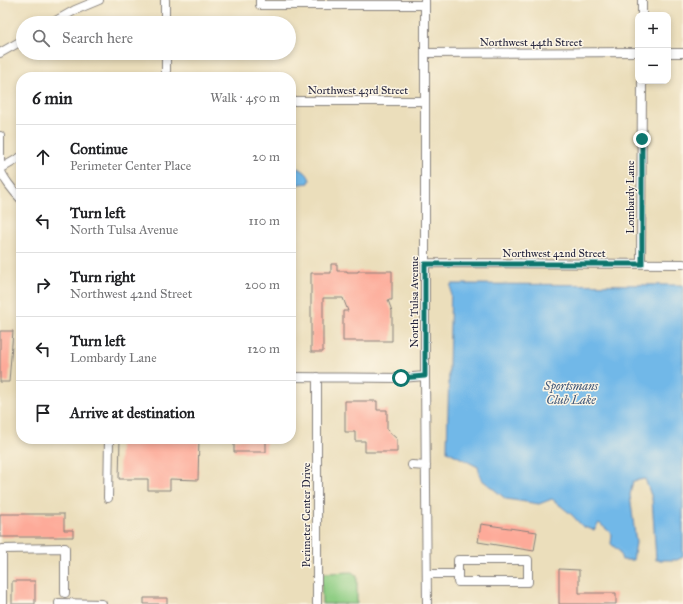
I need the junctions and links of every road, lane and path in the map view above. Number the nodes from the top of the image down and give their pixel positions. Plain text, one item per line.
1 (99, 0) edge
2 (165, 0) edge
3 (642, 0) edge
4 (260, 2) edge
5 (425, 2) edge
6 (642, 12) edge
7 (64, 16) edge
8 (166, 16) edge
9 (16, 44) edge
10 (635, 52) edge
11 (0, 53) edge
12 (424, 53) junction
13 (671, 53) edge
14 (683, 53) edge
15 (166, 60) edge
16 (166, 72) edge
17 (642, 84) edge
18 (296, 101) edge
19 (424, 101) junction
20 (0, 136) edge
21 (16, 160) edge
22 (0, 169) edge
23 (16, 193) edge
24 (425, 264) junction
25 (642, 264) junction
26 (683, 264) edge
27 (425, 376) junction
28 (296, 377) edge
29 (317, 377) junction
30 (108, 444) edge
31 (412, 465) dead end
32 (426, 466) junction
33 (108, 498) dead end
34 (427, 574) junction
35 (458, 574) junction
36 (65, 593) dead end
37 (2, 604) edge
38 (59, 604) edge
39 (102, 604) edge
40 (317, 604) edge
41 (427, 604) edge

1 - 7 street
2 - 8 street
3 - 6 street
4 - 5 street
5 - 12 street, North Tulsa Avenue
9 - 11 street
10 - 12 street, Northwest 44th Street
12 - 19 street, North Tulsa Avenue
13 - 14 street
15 - 16 street
17 - 25 street, Lombardy Lane
18 - 19 street, Northwest 43rd Street
19 - 24 street, North Tulsa Avenue
20 - 22 street
21 - 22 street
22 - 23 street
24 - 25 street, Northwest 42nd Street
24 - 27 street, North Tulsa Avenue
25 - 26 street, Northwest 42nd Street
27 - 29 street
27 - 32 street, North Tulsa Avenue
28 - 29 street
29 - 40 street, Perimeter Center Drive
30 - 33 street
31 - 32 street
32 - 34 street, North Tulsa Avenue
34 - 35 street
34 - 41 street, North Tulsa Avenue
35 - 35 street
36 - 37 street
38 - 39 street

